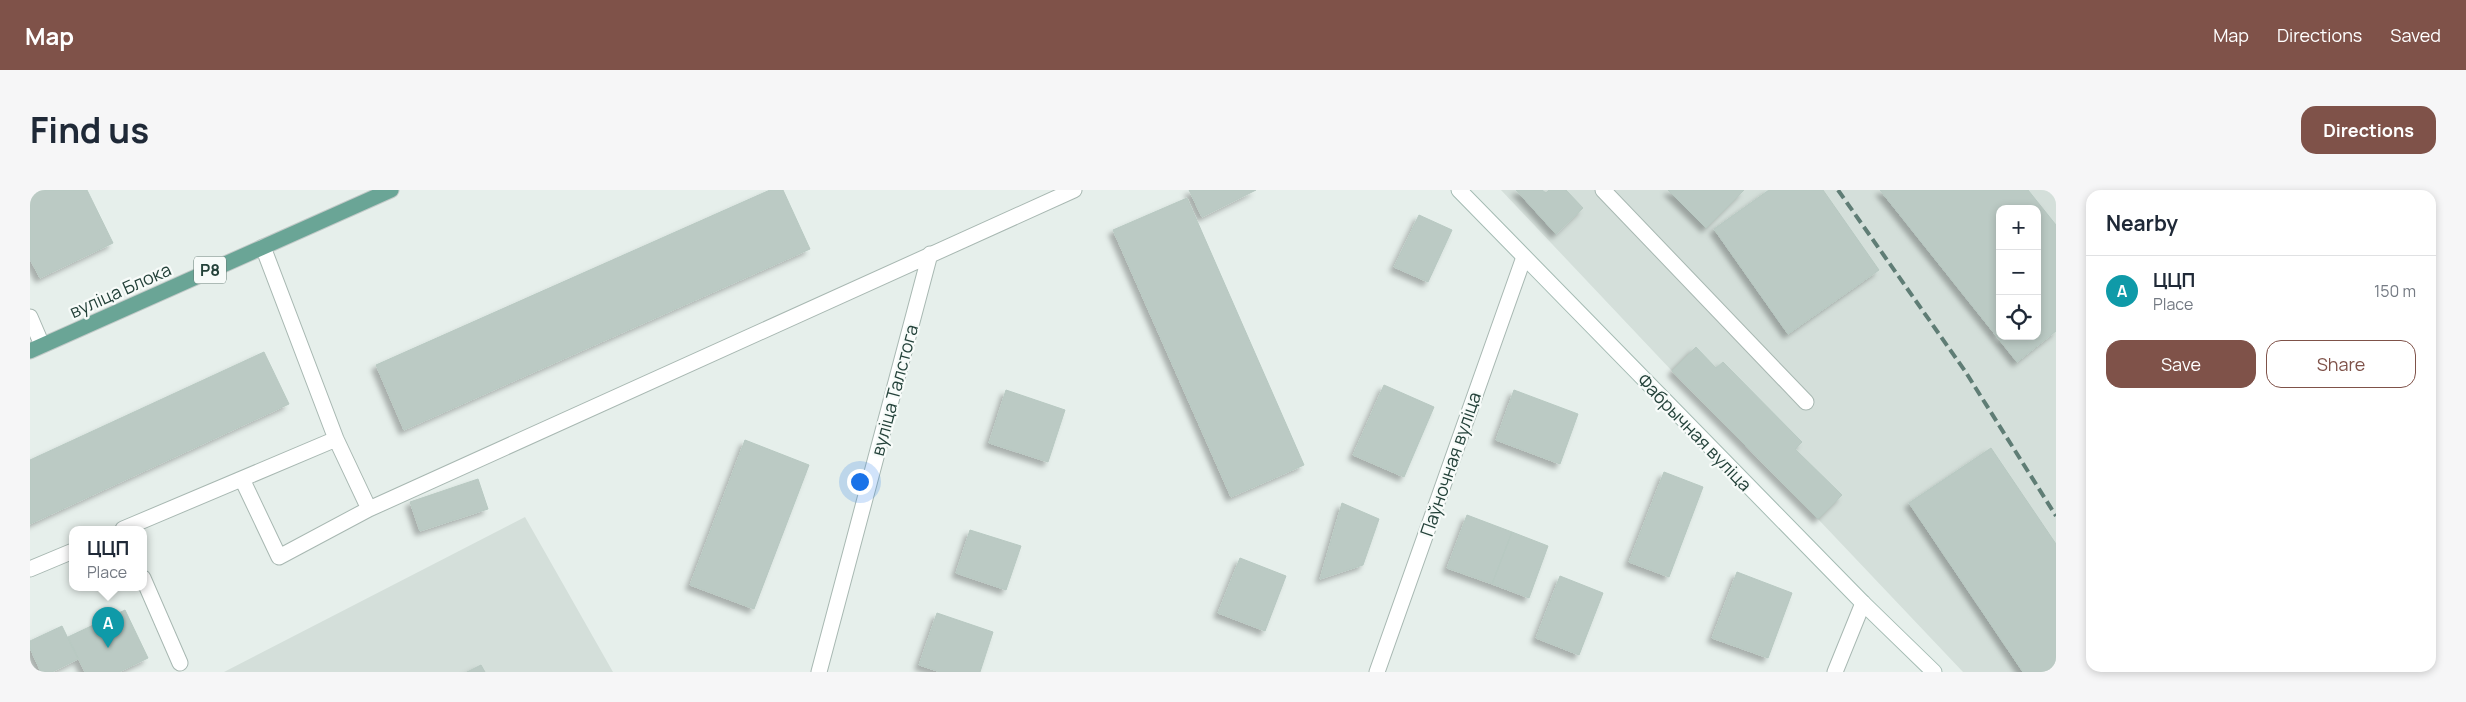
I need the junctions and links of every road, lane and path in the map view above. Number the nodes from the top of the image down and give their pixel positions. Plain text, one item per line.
1 (391, 190) edge
2 (1074, 190) edge
3 (1459, 190) edge
4 (1603, 190) edge
5 (263, 247) junction
6 (930, 254) junction
7 (1524, 257) junction
8 (30, 317) edge
9 (36, 348) edge
10 (1806, 402) dead end
11 (336, 439) junction
12 (242, 479) junction
13 (369, 509) junction
14 (130, 526) edge
15 (69, 553) edge
16 (30, 569) edge
17 (147, 587) edge
18 (1862, 603) junction
19 (180, 663) dead end
20 (819, 672) edge
21 (1377, 672) edge
22 (1835, 672) edge
23 (1934, 672) edge

1 - 5 main road, вуліца Блока / Р8
2 - 6 street
3 - 7 street, Фабрычная вуліца
4 - 10 street
5 - 9 main road, вуліца Блока / Р8
5 - 11 street
6 - 13 street
6 - 20 street, вуліца Талстога
7 - 18 street, Фабрычная вуліца
7 - 21 street, Паўночная вуліца
8 - 9 street
11 - 12 street
11 - 13 street
12 - 13 street
12 - 14 street
15 - 16 street
17 - 19 street
18 - 22 street
18 - 23 street, Фабрычная вуліца

